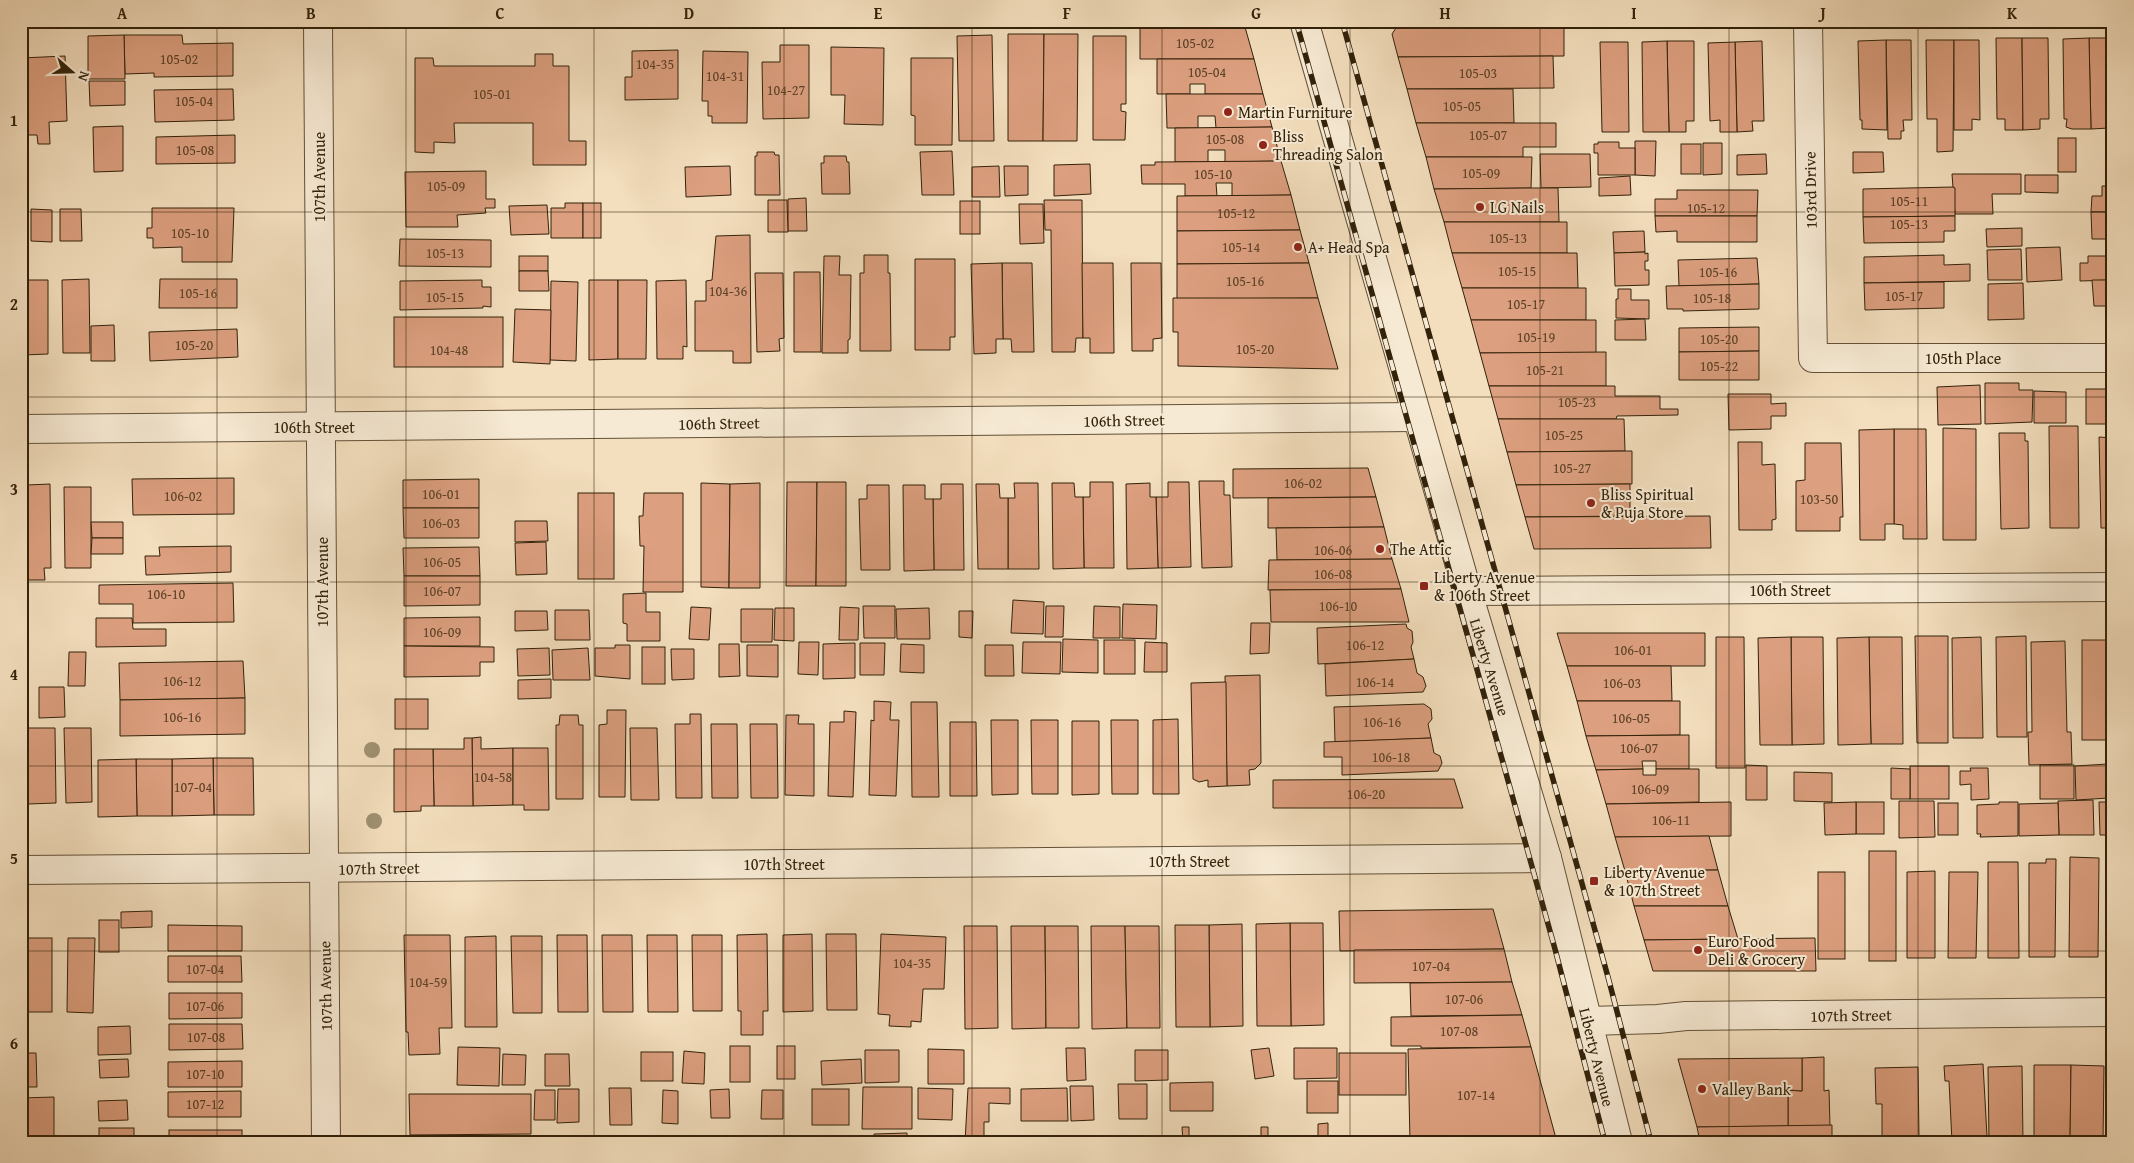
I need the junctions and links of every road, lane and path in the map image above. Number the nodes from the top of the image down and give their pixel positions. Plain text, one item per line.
1 (318, 21) edge
2 (1304, 21) edge
3 (1808, 21) edge
4 (1813, 358) joint
5 (2113, 358) edge
6 (1417, 418) junction
7 (322, 428) junction
8 (21, 429) edge
9 (2113, 587) edge
10 (1467, 591) junction
11 (1547, 858) junction
12 (323, 868) junction
13 (21, 870) edge
14 (2113, 1012) edge
15 (1589, 1020) junction
16 (326, 1142) edge
17 (1618, 1142) edge

1 - 7 street, 107th Avenue
2 - 6 street, Liberty Avenue
3 - 4 street, 103rd Drive
4 - 5 street, 105th Place
6 - 7 street, 106th Street
6 - 10 street, Liberty Avenue
7 - 8 street, 106th Street
7 - 12 street, 107th Avenue
9 - 10 street, 106th Street
10 - 11 street, Liberty Avenue
11 - 12 street, 107th Street
11 - 15 street, Liberty Avenue
12 - 13 street, 107th Street
12 - 16 street, 107th Avenue
14 - 15 street, 107th Street
15 - 17 street, Liberty Avenue

